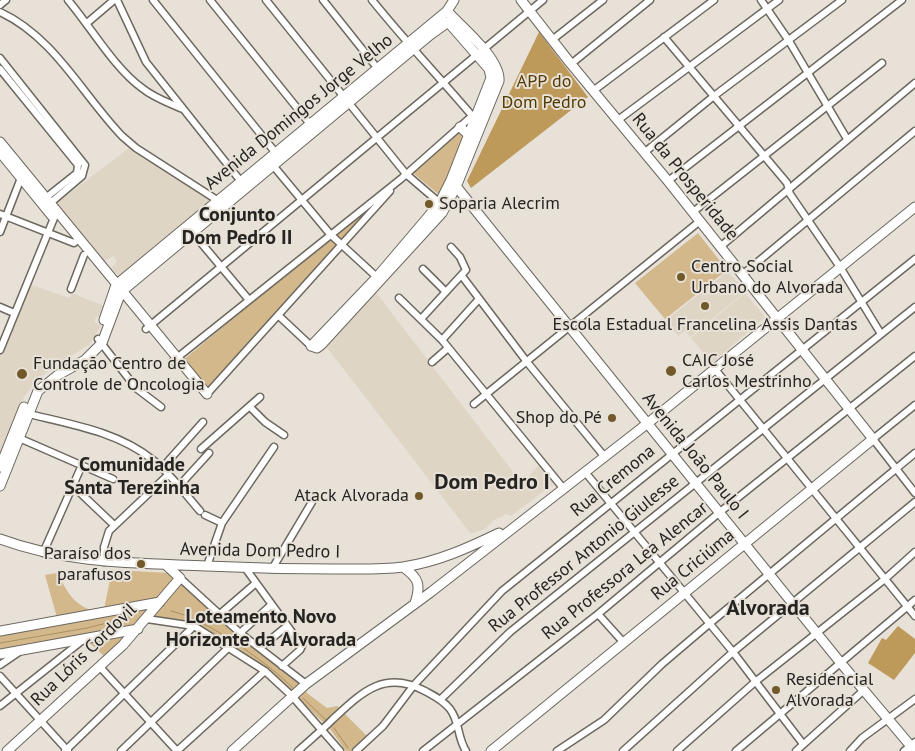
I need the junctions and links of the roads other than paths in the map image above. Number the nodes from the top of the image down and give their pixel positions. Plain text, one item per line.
1 (6, 0) edge
2 (68, 0) edge
3 (115, 0) edge
4 (153, 0) edge
5 (210, 0) edge
6 (266, 0) edge
7 (323, 0) edge
8 (372, 0) edge
9 (454, 0) edge
10 (521, 0) edge
11 (543, 0) edge
12 (603, 0) edge
13 (650, 0) edge
14 (714, 0) edge
15 (761, 0) edge
16 (780, 0) edge
17 (842, 0) edge
18 (902, 0) edge
19 (0, 5) edge
20 (768, 9) junction
21 (447, 11) junction
22 (530, 11) junction
23 (0, 12) edge
24 (88, 23) junction
25 (664, 37) junction
26 (552, 40) junction
27 (789, 41) junction
28 (410, 46) junction
29 (480, 52) junction
30 (1, 63) edge
31 (882, 63) dead end
32 (571, 64) junction
33 (689, 67) junction
34 (378, 69) junction
35 (808, 73) junction
36 (444, 81) junction
37 (915, 83) edge
38 (593, 91) junction
39 (714, 96) junction
40 (346, 100) junction
41 (827, 106) junction
42 (184, 109) junction
43 (618, 120) junction
44 (476, 121) junction
45 (310, 124) junction
46 (739, 125) junction
47 (460, 127) junction
48 (915, 131) edge
49 (469, 134) junction
50 (376, 138) junction
51 (847, 139) junction
52 (0, 142) edge
53 (474, 144) junction
54 (0, 152) edge
55 (276, 152) junction
56 (645, 152) junction
57 (764, 156) junction
58 (270, 162) junction
59 (404, 176) junction
60 (21, 178) junction
61 (668, 181) junction
62 (243, 184) junction
63 (454, 184) junction
64 (788, 188) junction
65 (217, 200) junction
66 (301, 200) junction
67 (45, 203) junction
68 (443, 204) junction
69 (915, 207) edge
70 (693, 212) junction
71 (3, 215) edge
72 (54, 218) junction
73 (700, 221) junction
74 (809, 221) junction
75 (0, 232) edge
76 (47, 232) junction
77 (192, 232) junction
78 (330, 234) junction
79 (76, 241) junction
80 (342, 246) junction
81 (720, 246) junction
82 (451, 247) dead end
83 (84, 255) junction
84 (915, 259) edge
85 (221, 266) junction
86 (840, 267) junction
87 (423, 269) dead end
88 (742, 275) junction
89 (462, 276) junction
90 (379, 279) junction
91 (71, 289) dead end
92 (118, 291) junction
93 (446, 292) junction
94 (399, 298) dead end
95 (479, 299) junction
96 (249, 300) junction
97 (861, 301) junction
98 (0, 307) edge
99 (915, 307) edge
100 (14, 313) junction
101 (279, 316) junction
102 (422, 318) junction
103 (776, 318) junction
104 (569, 326) junction
105 (148, 327) junction
106 (881, 334) junction
107 (442, 340) junction
108 (100, 341) junction
109 (311, 346) joint
110 (448, 348) junction
111 (802, 349) junction
112 (0, 350) edge
113 (915, 356) edge
114 (175, 360) junction
115 (432, 362) dead end
116 (527, 362) junction
117 (714, 368) junction
118 (826, 379) junction
119 (206, 394) joint
120 (487, 394) junction
121 (260, 397) dead end
122 (740, 399) junction
123 (474, 404) dead end
124 (915, 405) edge
125 (161, 407) dead end
126 (250, 407) junction
127 (850, 408) junction
128 (24, 412) junction
129 (203, 422) dead end
130 (648, 423) junction
131 (764, 430) junction
132 (284, 435) dead end
133 (19, 438) junction
134 (873, 439) junction
135 (274, 447) dead end
136 (201, 449) dead end
137 (672, 453) junction
138 (915, 453) edge
139 (209, 454) dead end
140 (604, 456) junction
141 (788, 459) junction
142 (82, 465) junction
143 (0, 467) edge
144 (162, 468) junction
145 (896, 469) junction
146 (585, 472) junction
147 (168, 475) junction
148 (113, 479) dead end
149 (695, 483) junction
150 (0, 486) edge
151 (73, 486) junction
152 (179, 486) junction
153 (563, 488) junction
154 (811, 489) junction
155 (915, 493) edge
156 (312, 502) dead end
157 (915, 502) edge
158 (610, 503) junction
159 (720, 512) junction
160 (837, 520) junction
161 (222, 523) junction
162 (114, 526) junction
163 (515, 526) junction
164 (634, 534) junction
165 (0, 540) edge
166 (746, 543) junction
167 (471, 547) junction
168 (861, 549) junction
169 (915, 552) edge
170 (43, 553) junction
171 (475, 557) junction
172 (104, 562) junction
173 (430, 562) junction
174 (659, 564) junction
175 (166, 565) junction
176 (207, 566) junction
177 (403, 567) junction
178 (246, 569) junction
179 (272, 569) junction
180 (770, 574) junction
181 (416, 576) junction
182 (180, 578) junction
183 (885, 579) junction
184 (256, 583) junction
185 (420, 588) junction
186 (431, 592) junction
187 (684, 593) junction
188 (915, 600) edge
189 (160, 602) junction
190 (793, 602) junction
191 (415, 604) junction
192 (272, 605) junction
193 (908, 607) junction
194 (220, 614) junction
195 (598, 614) junction
196 (915, 616) edge
197 (147, 619) junction
198 (709, 624) junction
199 (194, 626) junction
200 (287, 626) junction
201 (138, 629) junction
202 (0, 631) edge
203 (240, 633) junction
204 (817, 633) junction
205 (112, 634) junction
206 (84, 639) junction
207 (64, 643) junction
208 (624, 643) junction
209 (124, 645) junction
210 (228, 647) junction
211 (260, 648) junction
212 (20, 651) junction
213 (733, 652) junction
214 (66, 653) junction
215 (0, 654) edge
216 (840, 662) junction
217 (0, 665) edge
218 (282, 666) junction
219 (100, 667) junction
220 (265, 671) junction
221 (0, 676) edge
222 (756, 682) junction
223 (306, 684) junction
224 (414, 685) junction
225 (864, 690) junction
226 (15, 693) junction
227 (124, 694) junction
228 (292, 696) junction
229 (915, 699) edge
230 (440, 700) junction
231 (0, 706) edge
232 (780, 713) junction
233 (887, 718) junction
234 (40, 720) junction
235 (151, 724) junction
236 (458, 724) junction
237 (323, 729) junction
238 (803, 744) junction
239 (911, 748) edge
240 (8, 751) edge
241 (66, 751) edge
242 (121, 751) edge
243 (177, 751) edge
244 (232, 751) edge
245 (298, 751) edge
246 (340, 751) edge
247 (356, 751) edge
248 (422, 751) edge
249 (466, 751) edge
250 (491, 751) edge
251 (557, 751) edge
252 (623, 751) edge
253 (677, 751) edge
254 (736, 751) edge
255 (796, 751) edge
256 (850, 751) edge

1 - 19 street
2 - 24 street
3 - 24 street
3 - 42 street
4 - 55 street
5 - 45 street
6 - 40 street
7 - 34 street
8 - 28 street
9 - 21 street, Avenida Domingos Jorge Velho
10 - 22 street, Rua da Prosperidade
11 - 22 street
12 - 26 street
13 - 32 street
14 - 25 street
15 - 20 street
16 - 20 street
17 - 27 street
18 - 35 street
20 - 27 street
20 - 33 street
21 - 28 street, Avenida Domingos Jorge Velho
21 - 29 street
22 - 26 street, Rua da Prosperidade
22 - 29 street
23 - 65 street
24 - 42 street
25 - 33 street
25 - 38 street
26 - 32 street, Rua da Prosperidade
27 - 35 street
27 - 39 street
28 - 29 street, Avenida Domingos Jorge Velho
28 - 34 street, Avenida Domingos Jorge Velho
28 - 36 street
28 - 40 street, Avenida Domingos Jorge Velho
29 - 36 street
29 - 44 street
30 - 67 street
31 - 41 street
32 - 38 street, Rua da Prosperidade
33 - 39 street
33 - 43 street
34 - 40 street, Avenida Domingos Jorge Velho
35 - 41 street
35 - 46 street
36 - 44 street
36 - 50 street
37 - 51 street
38 - 43 street, Rua da Prosperidade
39 - 46 street
39 - 56 street
40 - 45 street, Avenida Domingos Jorge Velho
40 - 50 street
40 - 58 street, Avenida Domingos Jorge Velho
41 - 51 street
41 - 57 street
42 - 62 street
43 - 56 street, Rua da Prosperidade
44 - 47 street
44 - 49 street
44 - 53 street
45 - 55 street, Avenida Domingos Jorge Velho
46 - 57 street
46 - 61 street
47 - 49 street
47 - 59 street
48 - 74 street
49 - 53 street
49 - 63 street
50 - 59 street
50 - 66 street
51 - 64 street
52 - 67 street
53 - 63 street
54 - 60 street
55 - 58 street, Avenida Domingos Jorge Velho
56 - 61 street, Rua da Prosperidade
57 - 64 street
57 - 70 street
58 - 62 street, Avenida Domingos Jorge Velho
58 - 66 street
59 - 68 street
59 - 78 street
59 - 80 street
60 - 67 street
60 - 71 street
61 - 70 street, Rua da Prosperidade
62 - 65 street, Avenida Domingos Jorge Velho
62 - 77 street, Avenida Domingos Jorge Velho
63 - 68 street
63 - 104 street, Avenida João Paulo I
64 - 74 street
64 - 81 street
65 - 92 street, Avenida Domingos Jorge Velho
66 - 78 street
66 - 85 street
67 - 72 street
67 - 79 street
68 - 90 street
69 - 86 street
70 - 73 street, Rua da Prosperidade
71 - 75 street
71 - 76 street
72 - 76 street
72 - 79 street
73 - 81 street, Rua da Prosperidade
73 - 104 street
74 - 86 street
74 - 88 street
76 - 79 street
76 - 100 street
77 - 85 street
77 - 92 street, Avenida Domingos Jorge Velho
78 - 80 street
78 - 96 street
79 - 83 street
79 - 92 street
80 - 90 street
80 - 101 street
81 - 88 street, Rua da Prosperidade
82 - 89 street
83 - 91 street
83 - 92 street
84 - 97 street, Rua Cremona
85 - 96 street
85 - 105 street
86 - 97 street
86 - 103 street
87 - 93 street
88 - 103 street, Rua da Prosperidade
89 - 93 street
89 - 95 street
90 - 109 street
92 - 105 street
92 - 108 street
93 - 102 street
94 - 102 street
95 - 107 street
95 - 116 street
96 - 114 street
97 - 106 street
97 - 111 street, Rua Cremona
98 - 100 street
99 - 106 street, Rua Professor Antonio Giulesse
100 - 112 street
101 - 109 street
101 - 119 street
102 - 107 street
103 - 111 street, Rua da Prosperidade
103 - 117 street
104 - 116 street
104 - 130 street, Avenida João Paulo I
105 - 114 street
106 - 118 street, Rua Professor Antonio Giulesse
107 - 110 street
108 - 125 street
108 - 128 street
110 - 115 street
110 - 120 street
111 - 118 street, Rua da Prosperidade
111 - 122 street, Rua Cremona
113 - 127 street, Rua Professora Lea Alencar
114 - 119 street
116 - 120 street
116 - 140 street
117 - 122 street
117 - 130 street
118 - 127 street, Rua da Prosperidade
118 - 131 street, Rua Professor Antonio Giulesse
120 - 123 street
120 - 153 street
121 - 126 street
122 - 131 street
122 - 137 street, Rua Cremona
124 - 134 street, Rua Criciúma
126 - 132 street
126 - 136 street
127 - 134 street, Rua da Prosperidade
127 - 141 street, Rua Professora Lea Alencar
128 - 133 street
128 - 143 street
128 - 144 street
129 - 144 street
130 - 137 street, Avenida João Paulo I
130 - 140 street
131 - 141 street
131 - 149 street, Rua Professor Antonio Giulesse
133 - 142 street
133 - 150 street
134 - 145 street, Rua da Prosperidade
134 - 154 street, Rua Criciúma
135 - 161 street
137 - 149 street, Avenida João Paulo I
137 - 158 street, Rua Cremona
138 - 145 street
139 - 152 street
140 - 146 street
141 - 154 street
141 - 159 street, Rua Professora Lea Alencar
142 - 148 street
142 - 151 street
144 - 147 street
145 - 155 street, Rua da Prosperidade
145 - 160 street
146 - 153 street
146 - 158 street
147 - 152 street
147 - 162 street
149 - 159 street, Avenida João Paulo I
149 - 164 street, Rua Professor Antonio Giulesse
151 - 162 street
151 - 170 street
152 - 161 street
153 - 163 street
154 - 160 street
154 - 166 street, Rua Criciúma
156 - 179 street
157 - 168 street
158 - 164 street
158 - 224 street, Rua Cremona
159 - 166 street, Avenida João Paulo I
159 - 174 street, Rua Professora Lea Alencar
160 - 168 street
160 - 180 street
161 - 176 street
162 - 172 street
163 - 167 street, Avenida Dom Pedro I
163 - 171 street
164 - 174 street
164 - 230 street, Rua Professor Antonio Giulesse
165 - 170 street, Avenida Dom Pedro I
166 - 180 street, Avenida João Paulo I
166 - 187 street, Rua Criciúma
167 - 171 street
167 - 173 street, Avenida Dom Pedro I
168 - 183 street
168 - 190 street
169 - 183 street
170 - 172 street, Avenida Dom Pedro I
171 - 186 street
172 - 175 street, Avenida Dom Pedro I
173 - 177 street, Avenida Dom Pedro I
173 - 181 street
174 - 187 street
174 - 195 street, Rua Professora Lea Alencar
175 - 176 street, Avenida Dom Pedro I
175 - 182 street
176 - 178 street, Avenida Dom Pedro I
177 - 179 street, Avenida Dom Pedro I
177 - 181 street
178 - 179 street, Avenida Dom Pedro I
178 - 184 street
180 - 190 street, Avenida João Paulo I
180 - 198 street
181 - 185 street
182 - 189 street, Rua Lóris Cordovil
182 - 194 street
183 - 193 street
183 - 204 street
184 - 192 street
184 - 194 street
185 - 186 street
185 - 191 street
186 - 191 street
187 - 198 street
187 - 208 street, Rua Criciúma
188 - 193 street
189 - 197 street, Rua Lóris Cordovil
189 - 202 street
190 - 204 street, Avenida João Paulo I
190 - 213 street
191 - 223 street
192 - 200 street
192 - 203 street
193 - 196 street
193 - 216 street
194 - 203 street
195 - 208 street
195 - 236 street, Rua Professora Lea Alencar
197 - 199 street
197 - 201 street, Rua Lóris Cordovil
198 - 213 street
198 - 251 street
199 - 210 street
199 - 227 street
200 - 211 street
200 - 218 street
201 - 205 street
201 - 209 street, Rua Lóris Cordovil
203 - 211 street
204 - 216 street, Avenida João Paulo I
204 - 222 street
205 - 206 street
205 - 209 street
206 - 207 street
206 - 214 street
207 - 212 street
207 - 214 street
208 - 250 street, Rua Criciúma
209 - 219 street, Rua Lóris Cordovil
210 - 220 street
210 - 235 street
211 - 218 street
212 - 215 street
212 - 217 street
213 - 222 street
213 - 252 street
214 - 226 street
216 - 225 street, Avenida João Paulo I
216 - 232 street
218 - 223 street
219 - 227 street
219 - 234 street, Rua Lóris Cordovil
220 - 228 street
220 - 243 street
221 - 226 street
222 - 232 street
222 - 253 street
223 - 228 street
224 - 230 street
224 - 237 street
224 - 247 street, Rua Cremona
225 - 233 street, Avenida João Paulo I
225 - 238 street
226 - 231 street
226 - 234 street
227 - 235 street
227 - 241 street
228 - 237 street
228 - 244 street
229 - 233 street
230 - 236 street
232 - 238 street
232 - 254 street
233 - 239 street, Avenida João Paulo I
233 - 256 street
234 - 240 street, Rua Lóris Cordovil
234 - 241 street
235 - 242 street
235 - 243 street
236 - 248 street, Rua Professora Lea Alencar
236 - 249 street
237 - 245 street
237 - 246 street
238 - 255 street

